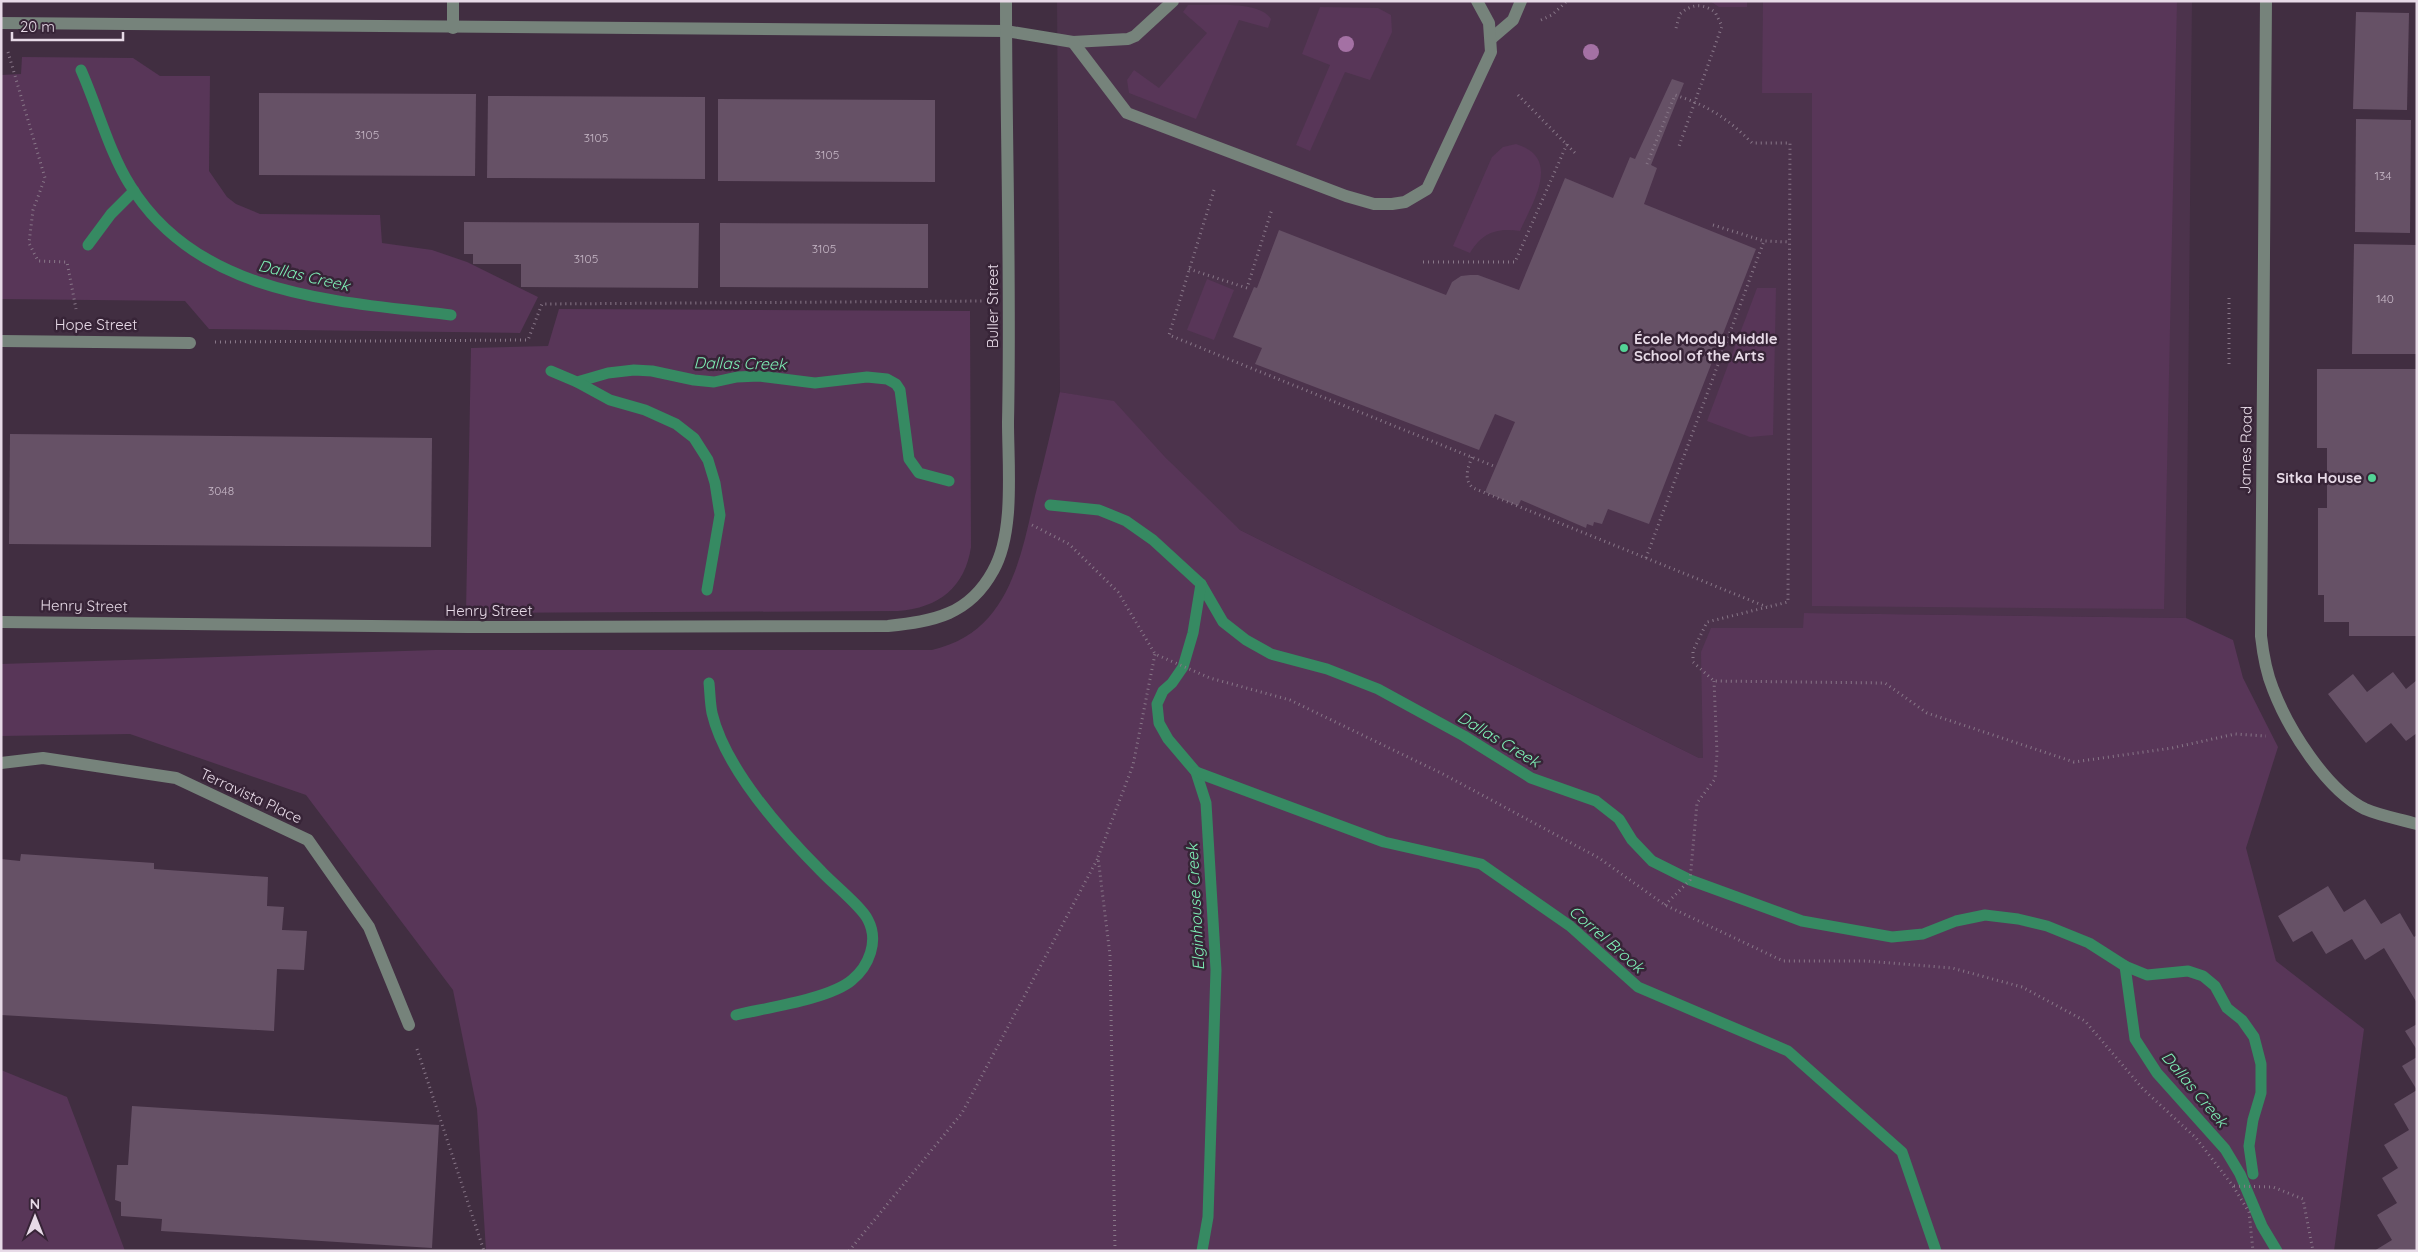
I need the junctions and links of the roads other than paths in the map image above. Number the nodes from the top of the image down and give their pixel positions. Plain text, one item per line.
1 (454, 1) edge
2 (1006, 1) edge
3 (1173, 1) edge
4 (1476, 1) edge
5 (1522, 1) edge
6 (2266, 1) edge
7 (1, 23) edge
8 (453, 28) junction
9 (1006, 31) junction
10 (1492, 38) junction
11 (1073, 42) junction
12 (1, 341) edge
13 (190, 343) road end
14 (971, 601) joint
15 (1, 622) edge
16 (1, 764) edge
17 (2417, 824) edge
18 (409, 1025) road end

1 - 8 street
2 - 9 street, Buller Street
3 - 11 street
4 - 10 street
5 - 10 street
6 - 17 street, James Road
7 - 8 street
8 - 9 street
9 - 11 street
9 - 14 street, Buller Street
10 - 11 street
12 - 13 street, Hope Street
14 - 15 street, Henry Street
16 - 18 street, Terravista Place

